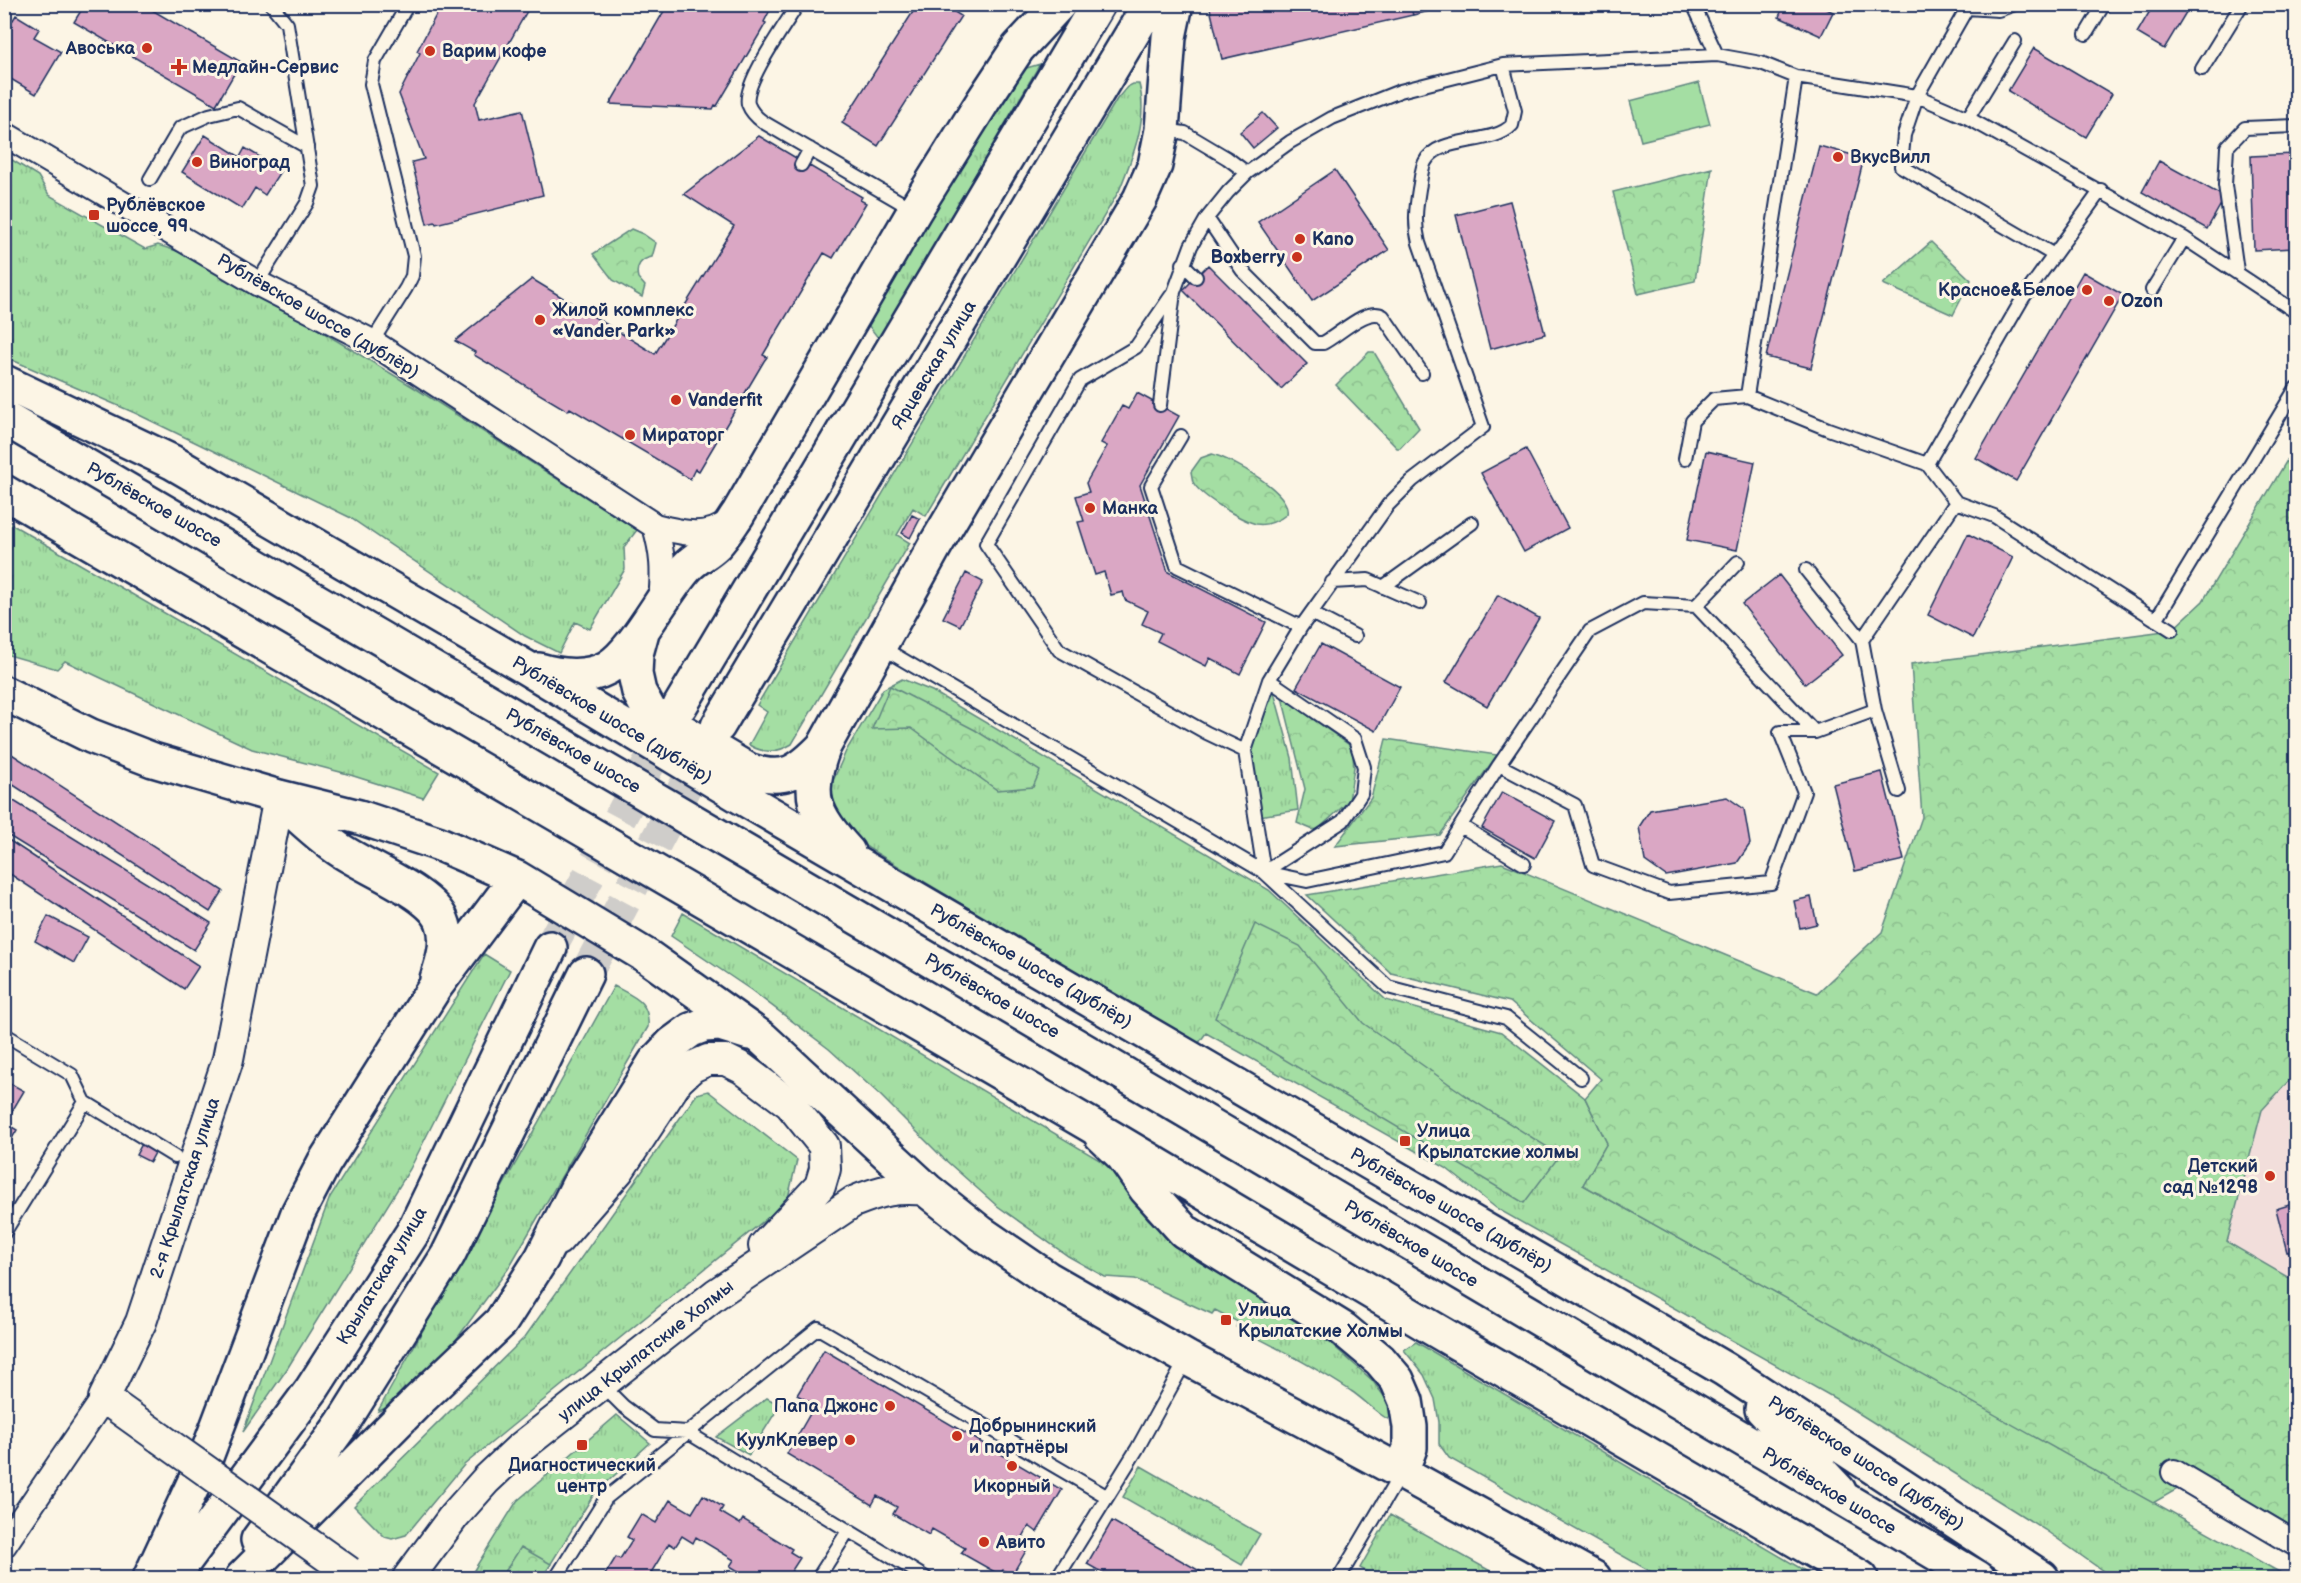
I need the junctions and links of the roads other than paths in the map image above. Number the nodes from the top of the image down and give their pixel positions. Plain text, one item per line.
1 (271, 4) edge
2 (408, 4) edge
3 (798, 4) edge
4 (1059, 4) edge
5 (1098, 4) edge
6 (1150, 4) edge
7 (1176, 4) edge
8 (1693, 4) edge
9 (2015, 4) edge
10 (2104, 4) edge
11 (2242, 4) edge
12 (1965, 6) edge
13 (2086, 34) dead end
14 (2015, 41) dead end
15 (1717, 55) junction
16 (1503, 65) junction
17 (2202, 69) dead end
18 (1796, 77) junction
19 (1917, 96) junction
20 (1968, 118) junction
21 (2296, 126) edge
22 (1162, 130) junction
23 (4, 134) edge
24 (307, 147) junction
25 (810, 149) junction
26 (801, 165) dead end
27 (1248, 173) junction
28 (150, 179) dead end
29 (2101, 190) junction
30 (915, 210) junction
31 (1207, 218) junction
32 (2184, 238) junction
33 (2054, 255) junction
34 (1183, 264) junction
35 (2237, 271) junction
36 (1196, 277) dead end
37 (257, 283) junction
38 (2152, 290) dead end
39 (1174, 292) junction
40 (2296, 312) edge
41 (372, 342) junction
42 (1422, 373) dead end
43 (4, 382) edge
44 (2296, 388) edge
45 (1747, 396) junction
46 (1160, 405) dead end
47 (4, 418) edge
48 (1180, 436) dead end
49 (1685, 459) dead end
50 (1927, 464) junction
51 (4, 492) edge
52 (1956, 502) junction
53 (738, 514) junction
54 (1472, 523) dead end
55 (655, 526) junction
56 (1738, 562) dead end
57 (1806, 570) dead end
58 (1332, 582) junction
59 (1383, 587) junction
60 (661, 600) junction
61 (1420, 603) dead end
62 (1696, 606) junction
63 (1311, 613) junction
64 (2156, 620) junction
65 (1301, 627) junction
66 (643, 629) junction
67 (2172, 630) dead end
68 (1355, 636) dead end
69 (1862, 640) junction
70 (880, 646) junction
71 (525, 667) junction
72 (1269, 680) junction
73 (4, 693) edge
74 (680, 706) tunnel mouth
75 (1875, 710) junction
76 (718, 726) tunnel mouth
77 (1815, 732) junction
78 (824, 746) junction
79 (1245, 751) junction
80 (1498, 765) junction
81 (1899, 791) dead end
82 (279, 797) junction
83 (1461, 826) junction
84 (1524, 864) dead end
85 (864, 868) junction
86 (1264, 872) junction
87 (516, 878) junction
88 (550, 948) tunnel mouth
89 (586, 974) tunnel mouth
90 (435, 987) junction
91 (4, 1034) edge
92 (762, 1038) junction
93 (1581, 1078) dead end
94 (85, 1102) junction
95 (1092, 1126) junction
96 (175, 1157) dead end
97 (927, 1190) junction
98 (4, 1233) edge
99 (542, 1258) junction
100 (716, 1294) junction
101 (1186, 1358) junction
102 (1724, 1369) junction
103 (602, 1384) junction
104 (104, 1398) junction
105 (687, 1432) junction
106 (1401, 1472) junction
107 (2174, 1472) dead end
108 (1106, 1496) junction
109 (1851, 1504) junction
110 (848, 1531) junction
111 (2296, 1544) edge
112 (4, 1545) edge
113 (1558, 1569) edge
114 (353, 1575) edge
115 (150, 1578) edge
116 (172, 1578) edge
117 (229, 1578) edge
118 (242, 1578) edge
119 (408, 1578) edge
120 (556, 1578) edge
121 (818, 1578) edge
122 (926, 1578) edge
123 (1057, 1578) edge
124 (1339, 1578) edge
125 (1594, 1578) edge
126 (1861, 1578) edge
127 (1978, 1578) edge
128 (2042, 1578) edge

1 - 24 lane
2 - 41 lane
3 - 25 lane
4 - 30 main road
5 - 74 main road
6 - 76 main road, Ярцевская улица
7 - 22 main road
8 - 15 lane
9 - 12 lane
10 - 13 lane
11 - 17 lane
12 - 19 lane
14 - 20 lane
15 - 16 lane
15 - 18 lane
16 - 27 lane
16 - 58 lane
18 - 19 lane
18 - 45 lane
19 - 20 lane
19 - 33 lane
20 - 29 lane
21 - 35 lane
22 - 27 lane
22 - 70 main road
23 - 37 street, Рублёвское шоссе (дублёр)
24 - 28 lane
24 - 37 lane
25 - 26 lane
25 - 30 lane
27 - 31 lane
29 - 32 lane
29 - 33 lane
30 - 53 main road
31 - 34 lane
31 - 42 lane
32 - 35 lane
32 - 38 lane
33 - 50 lane
34 - 36 lane
34 - 39 lane
35 - 40 lane
37 - 41 street, Рублёвское шоссе (дублёр)
39 - 46 lane
39 - 79 lane
41 - 55 street, Рублёвское шоссе (дублёр)
43 - 71 main road, Рублёвское шоссе (дублёр)
44 - 64 lane
45 - 49 lane
45 - 50 lane
47 - 109 main road, Рублёвское шоссе
48 - 65 lane
50 - 52 lane
51 - 95 main road
52 - 64 lane
52 - 69 lane
53 - 55 street, Рублёвское шоссе (дублёр)
53 - 60 main road
54 - 59 lane
55 - 60 street
56 - 62 lane
57 - 69 lane
58 - 59 lane
58 - 63 lane
59 - 61 lane
60 - 66 main road
62 - 77 lane
62 - 80 lane
63 - 65 lane
63 - 68 lane
64 - 67 lane
65 - 72 lane
66 - 71 main road
66 - 78 main road
69 - 75 lane
70 - 78 main road
70 - 86 lane
71 - 85 main road, Рублёвское шоссе (дублёр)
72 - 79 lane
72 - 86 lane
73 - 82 main road
75 - 77 lane
75 - 81 lane
77 - 80 lane
78 - 85 main road
79 - 86 lane
80 - 83 lane
82 - 87 main road
82 - 90 main road
82 - 104 street, 2-я Крылатская улица
83 - 84 lane
83 - 86 lane
85 - 102 main road, Рублёвское шоссе (дублёр)
86 - 93 lane
87 - 90 main road
87 - 92 main road
88 - 116 main road, Крылатская улица
89 - 117 main road
90 - 115 main road
91 - 94 lane
92 - 97 main road
92 - 99 main road
94 - 96 lane
94 - 98 lane
95 - 106 main road
95 - 126 main road
97 - 100 street, улица Крылатские Холмы
97 - 101 main road
99 - 100 street
99 - 118 main road
100 - 103 street, улица Крылатские Холмы
101 - 106 main road
101 - 108 lane
102 - 109 main road
102 - 128 main road, Рублёвское шоссе (дублёр)
103 - 105 lane
103 - 119 street, улица Крылатские Холмы
104 - 112 street, 2-я Крылатская улица
104 - 114 street, bridge
105 - 108 lane
105 - 110 lane
105 - 120 lane
106 - 113 main road
106 - 124 lane
107 - 111 street
108 - 123 lane
109 - 127 main road, Рублёвское шоссе
110 - 121 lane
110 - 122 lane
113 - 125 main road

